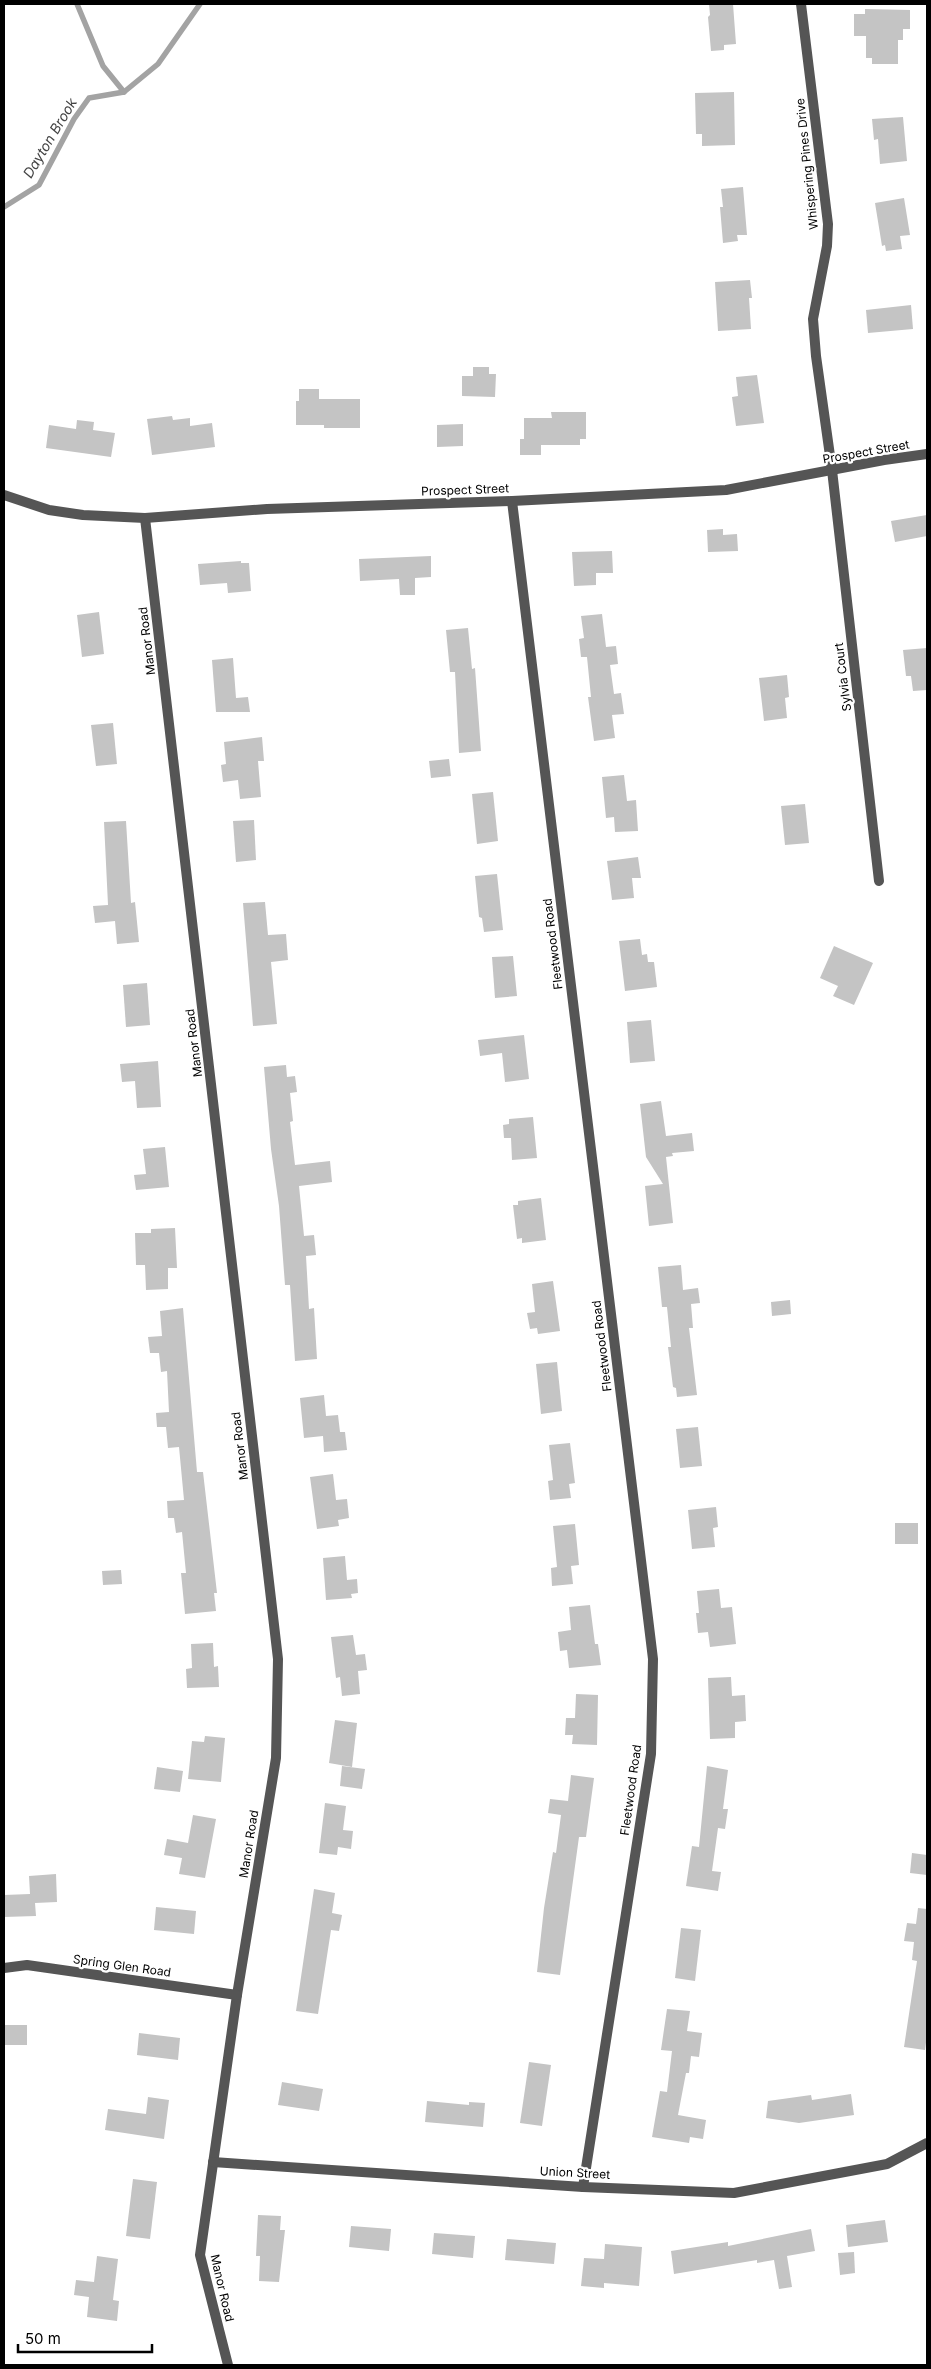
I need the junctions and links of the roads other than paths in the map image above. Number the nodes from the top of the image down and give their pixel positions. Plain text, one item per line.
1 (801, 4) edge
2 (927, 454) edge
3 (832, 470) junction
4 (4, 496) edge
5 (512, 502) junction
6 (145, 518) junction
7 (879, 881) dead end
8 (4, 1968) edge
9 (237, 1995) junction
10 (927, 2143) edge
11 (213, 2162) junction
12 (583, 2187) junction
13 (228, 2365) edge

1 - 3 street, Whispering Pines Drive
2 - 3 street, Prospect Street
3 - 5 street, Prospect Street
3 - 7 street, Sylvia Court
4 - 6 street, Prospect Street
5 - 6 street, Prospect Street
5 - 12 street, Fleetwood Road
6 - 9 street, Manor Road
8 - 9 street, Spring Glen Road
9 - 11 street, Manor Road
10 - 12 street, Union Street
11 - 12 street, Union Street
11 - 13 street, Manor Road

